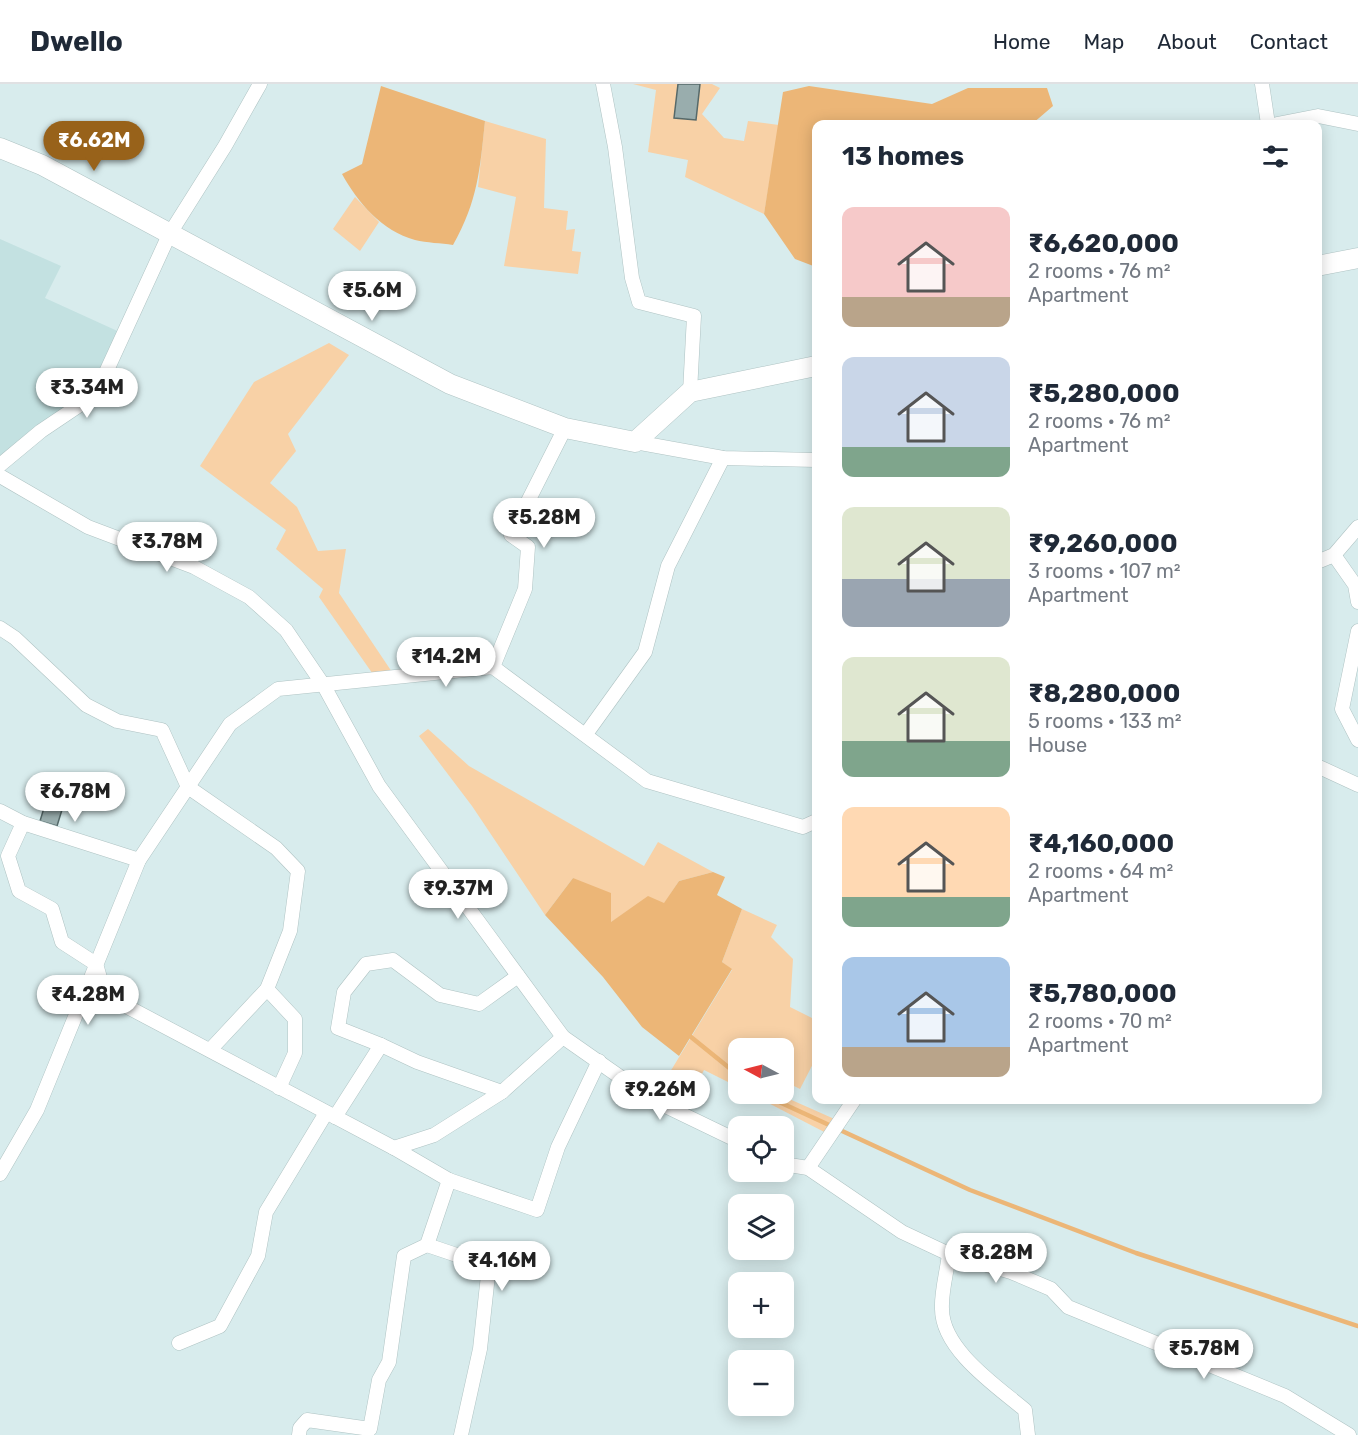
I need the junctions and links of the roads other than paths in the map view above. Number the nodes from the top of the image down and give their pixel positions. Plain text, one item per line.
1 (260, 84) edge
2 (603, 84) edge
3 (1262, 84) edge
4 (1267, 120) edge
5 (1297, 120) edge
6 (1358, 124) edge
7 (0, 148) edge
8 (169, 236) junction
9 (1358, 258) edge
10 (1322, 265) edge
11 (812, 367) edge
12 (690, 392) junction
13 (565, 428) junction
14 (635, 442) junction
15 (723, 458) junction
16 (812, 460) edge
17 (0, 465) edge
18 (0, 476) edge
19 (1358, 527) edge
20 (1334, 555) junction
21 (1322, 560) edge
22 (1358, 602) edge
23 (0, 628) edge
24 (1358, 631) edge
25 (493, 667) junction
26 (324, 686) junction
27 (586, 734) junction
28 (1358, 740) edge
29 (1322, 768) edge
30 (1358, 783) edge
31 (188, 787) junction
32 (0, 812) edge
33 (23, 823) junction
34 (812, 823) edge
35 (139, 860) junction
36 (96, 964) junction
37 (518, 976) junction
38 (267, 989) junction
39 (563, 1036) junction
40 (381, 1045) junction
41 (210, 1050) junction
42 (599, 1061) junction
43 (279, 1088) junction
44 (502, 1092) junction
45 (851, 1104) edge
46 (331, 1115) junction
47 (728, 1136) edge
48 (394, 1148) junction
49 (794, 1166) edge
50 (808, 1168) junction
51 (0, 1174) edge
52 (449, 1180) junction
53 (427, 1245) junction
54 (949, 1254) junction
55 (179, 1343) dead end
56 (298, 1435) edge
57 (461, 1435) edge
58 (1028, 1435) edge
59 (1349, 1435) edge

1 - 8 street
2 - 12 street
3 - 4 street
5 - 6 street
7 - 8 main road
8 - 13 main road
8 - 17 street
9 - 10 main road
11 - 12 main road
12 - 14 main road
13 - 14 main road
13 - 25 street
14 - 15 street
15 - 16 street
15 - 27 street
18 - 26 street
19 - 20 street
20 - 21 street
20 - 22 street
23 - 31 street
24 - 28 street
25 - 26 street
25 - 27 street
26 - 31 street
26 - 37 street
27 - 34 street
29 - 30 street
31 - 35 street
31 - 38 street
32 - 33 street
33 - 35 street
33 - 36 street
35 - 36 street
36 - 41 street
36 - 51 street
37 - 39 street
37 - 40 street
38 - 41 street
38 - 43 street
39 - 42 street
39 - 44 street
40 - 44 street
40 - 46 street
41 - 43 street
42 - 47 street
42 - 52 street
43 - 46 street
44 - 48 street
45 - 50 street
46 - 48 street
46 - 55 street
48 - 52 street
49 - 50 street
50 - 54 street
52 - 53 street
53 - 56 street
53 - 57 street
54 - 58 street
54 - 59 street

